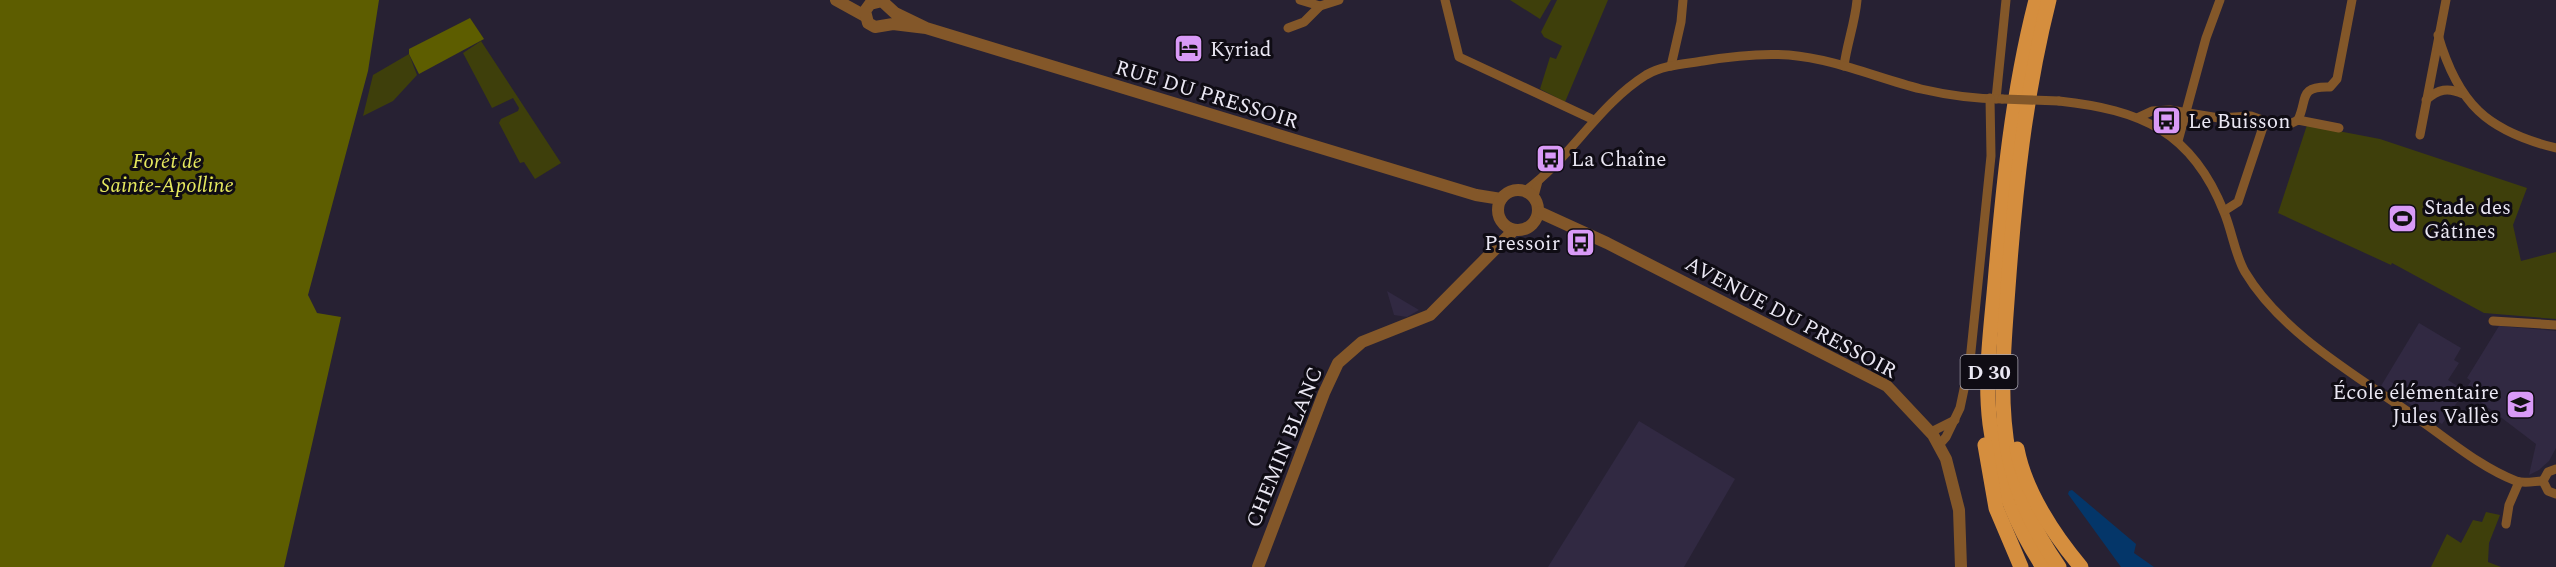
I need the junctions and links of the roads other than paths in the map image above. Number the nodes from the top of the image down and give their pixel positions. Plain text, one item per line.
1 (836, 0) edge
2 (850, 0) edge
3 (1300, 0) edge
4 (1339, 0) edge
5 (1445, 0) edge
6 (1683, 0) edge
7 (1857, 0) edge
8 (2006, 0) edge
9 (2036, 0) edge
10 (2049, 0) edge
11 (2220, 0) edge
12 (2352, 0) edge
13 (2446, 0) edge
14 (891, 4) edge
15 (1320, 6) junction
16 (868, 10) junction
17 (886, 24) junction
18 (926, 28) junction
19 (1288, 28) dead end
20 (2438, 35) junction
21 (1671, 66) junction
22 (1844, 66) junction
23 (2463, 94) junction
24 (1996, 98) junction
25 (2426, 100) junction
26 (2186, 112) junction
27 (2139, 117) junction
28 (1594, 120) junction
29 (2298, 120) junction
30 (2265, 121) junction
31 (2339, 128) dead end
32 (2420, 135) dead end
33 (2178, 141) junction
34 (2556, 148) edge
35 (1529, 193) junction
36 (1476, 195) junction
37 (1501, 199) junction
38 (2224, 211) junction
39 (1498, 213) junction
40 (1536, 218) junction
41 (1509, 227) junction
42 (2011, 246) junction
43 (2493, 321) dead end
44 (2556, 325) edge
45 (1990, 348) junction
46 (1955, 420) junction
47 (1931, 432) junction
48 (1939, 445) junction
49 (2556, 469) edge
50 (2543, 481) junction
51 (2519, 482) junction
52 (2556, 494) edge
53 (2506, 524) dead end
54 (1258, 567) edge
55 (1961, 567) edge
56 (2021, 567) edge
57 (2043, 567) edge
58 (2059, 567) edge
59 (2081, 567) edge

1 - 16 street
2 - 16 street
3 - 15 street
4 - 15 street
5 - 28 street
6 - 21 street
7 - 22 street
8 - 24 street
9 - 45 main road, D 30
10 - 42 main road, D 30
11 - 26 street
12 - 29 street
13 - 20 street
14 - 16 street
14 - 17 street
14 - 18 street, RUE DU PRESSOIR
15 - 19 street
16 - 17 street
17 - 18 street, RUE DU PRESSOIR
18 - 36 street, RUE DU PRESSOIR
20 - 23 street
20 - 25 street
21 - 22 street
21 - 28 street
22 - 24 street
23 - 25 street
23 - 34 street
24 - 27 street, bridge
24 - 46 street
25 - 32 street
26 - 27 street
26 - 30 street
26 - 33 street
27 - 33 street
28 - 35 street
29 - 30 street
29 - 31 street
30 - 38 street
33 - 38 street
35 - 37 street
35 - 40 street
36 - 37 street, RUE DU PRESSOIR
36 - 39 street, RUE DU PRESSOIR
37 - 39 street
38 - 51 street
39 - 41 street
40 - 41 street
40 - 47 street, AVENUE DU PRESSOIR
41 - 54 street, CHEMIN BLANC
42 - 58 main road, D 30
42 - 59 main road
43 - 44 street
45 - 56 main road
45 - 57 main road, D 30
46 - 47 street
46 - 48 street
47 - 48 street, AVENUE DU PRESSOIR
48 - 55 street, AVENUE DU PRESSOIR
49 - 50 street
50 - 51 street
50 - 52 street
51 - 53 street

